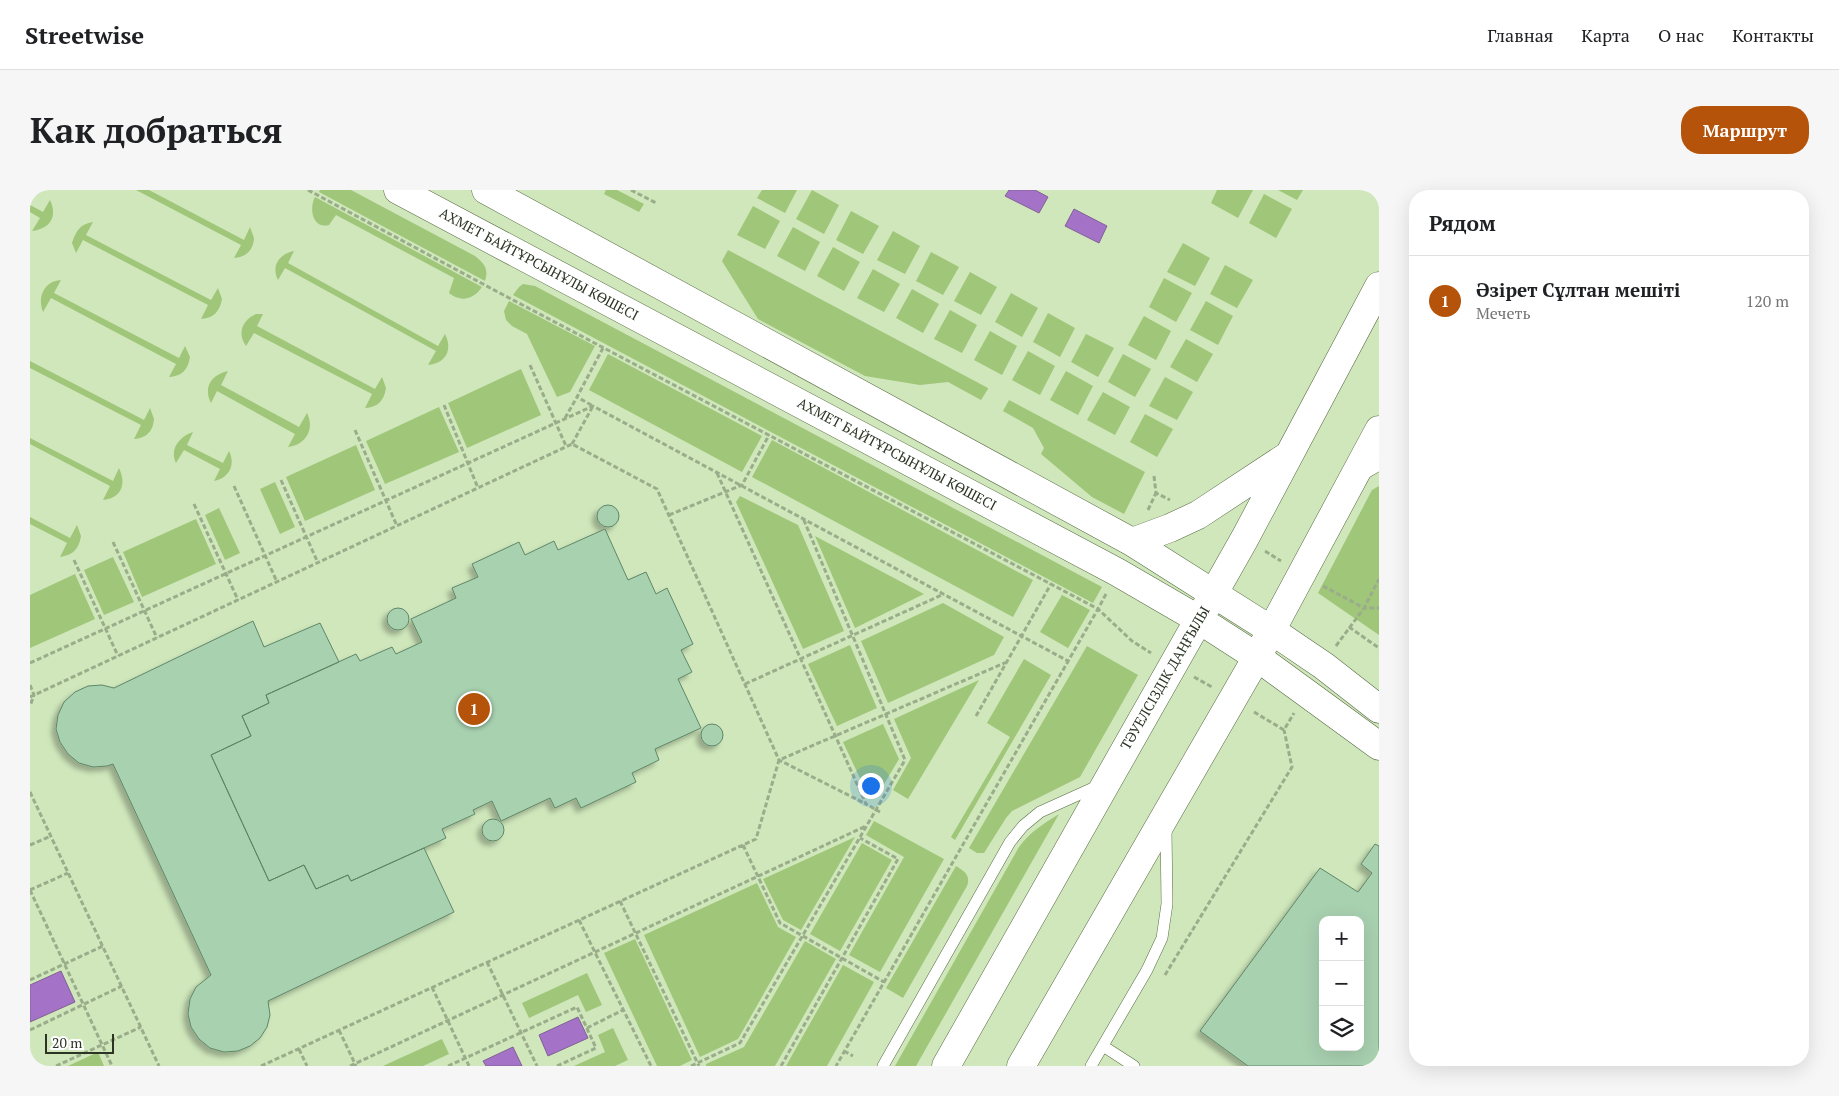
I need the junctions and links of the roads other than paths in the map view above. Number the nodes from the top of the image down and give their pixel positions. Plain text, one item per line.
1 (398, 190) edge
2 (486, 190) edge
3 (1379, 286) edge
4 (1379, 430) edge
5 (1289, 455) junction
6 (1379, 465) edge
7 (1352, 482) junction
8 (1132, 542) junction
9 (1213, 593) junction
10 (1198, 619) junction
11 (1271, 630) junction
12 (1257, 658) junction
13 (1379, 709) edge
14 (1379, 746) edge
15 (1106, 782) junction
16 (1166, 815) junction
17 (1103, 1046) junction
18 (883, 1066) edge
19 (946, 1066) edge
20 (1021, 1066) edge
21 (1091, 1066) edge
22 (1134, 1066) edge

1 - 10 street, АХМЕТ БАЙТҰРСЫНҰЛЫ КӨШЕСІ
2 - 8 street
3 - 5 street, ТӘУЕЛСІЗДІК ДАҢҒЫЛЫ
4 - 7 street
5 - 8 street
5 - 9 street, ТӘУЕЛСІЗДІК ДАҢҒЫЛЫ
6 - 7 lane
7 - 11 street
8 - 9 street
9 - 10 street, ТӘУЕЛСІЗДІК ДАҢҒЫЛЫ
9 - 11 street
10 - 12 street, АХМЕТ БАЙТҰРСЫНҰЛЫ КӨШЕСІ
10 - 15 street, ТӘУЕЛСІЗДІК ДАҢҒЫЛЫ
11 - 12 street
11 - 13 street
12 - 14 street, АХМЕТ БАЙТҰРСЫНҰЛЫ КӨШЕСІ
12 - 16 street
15 - 18 lane
15 - 19 street, ТӘУЕЛСІЗДІК ДАҢҒЫЛЫ
16 - 17 lane
16 - 20 street
17 - 21 lane
17 - 22 lane

